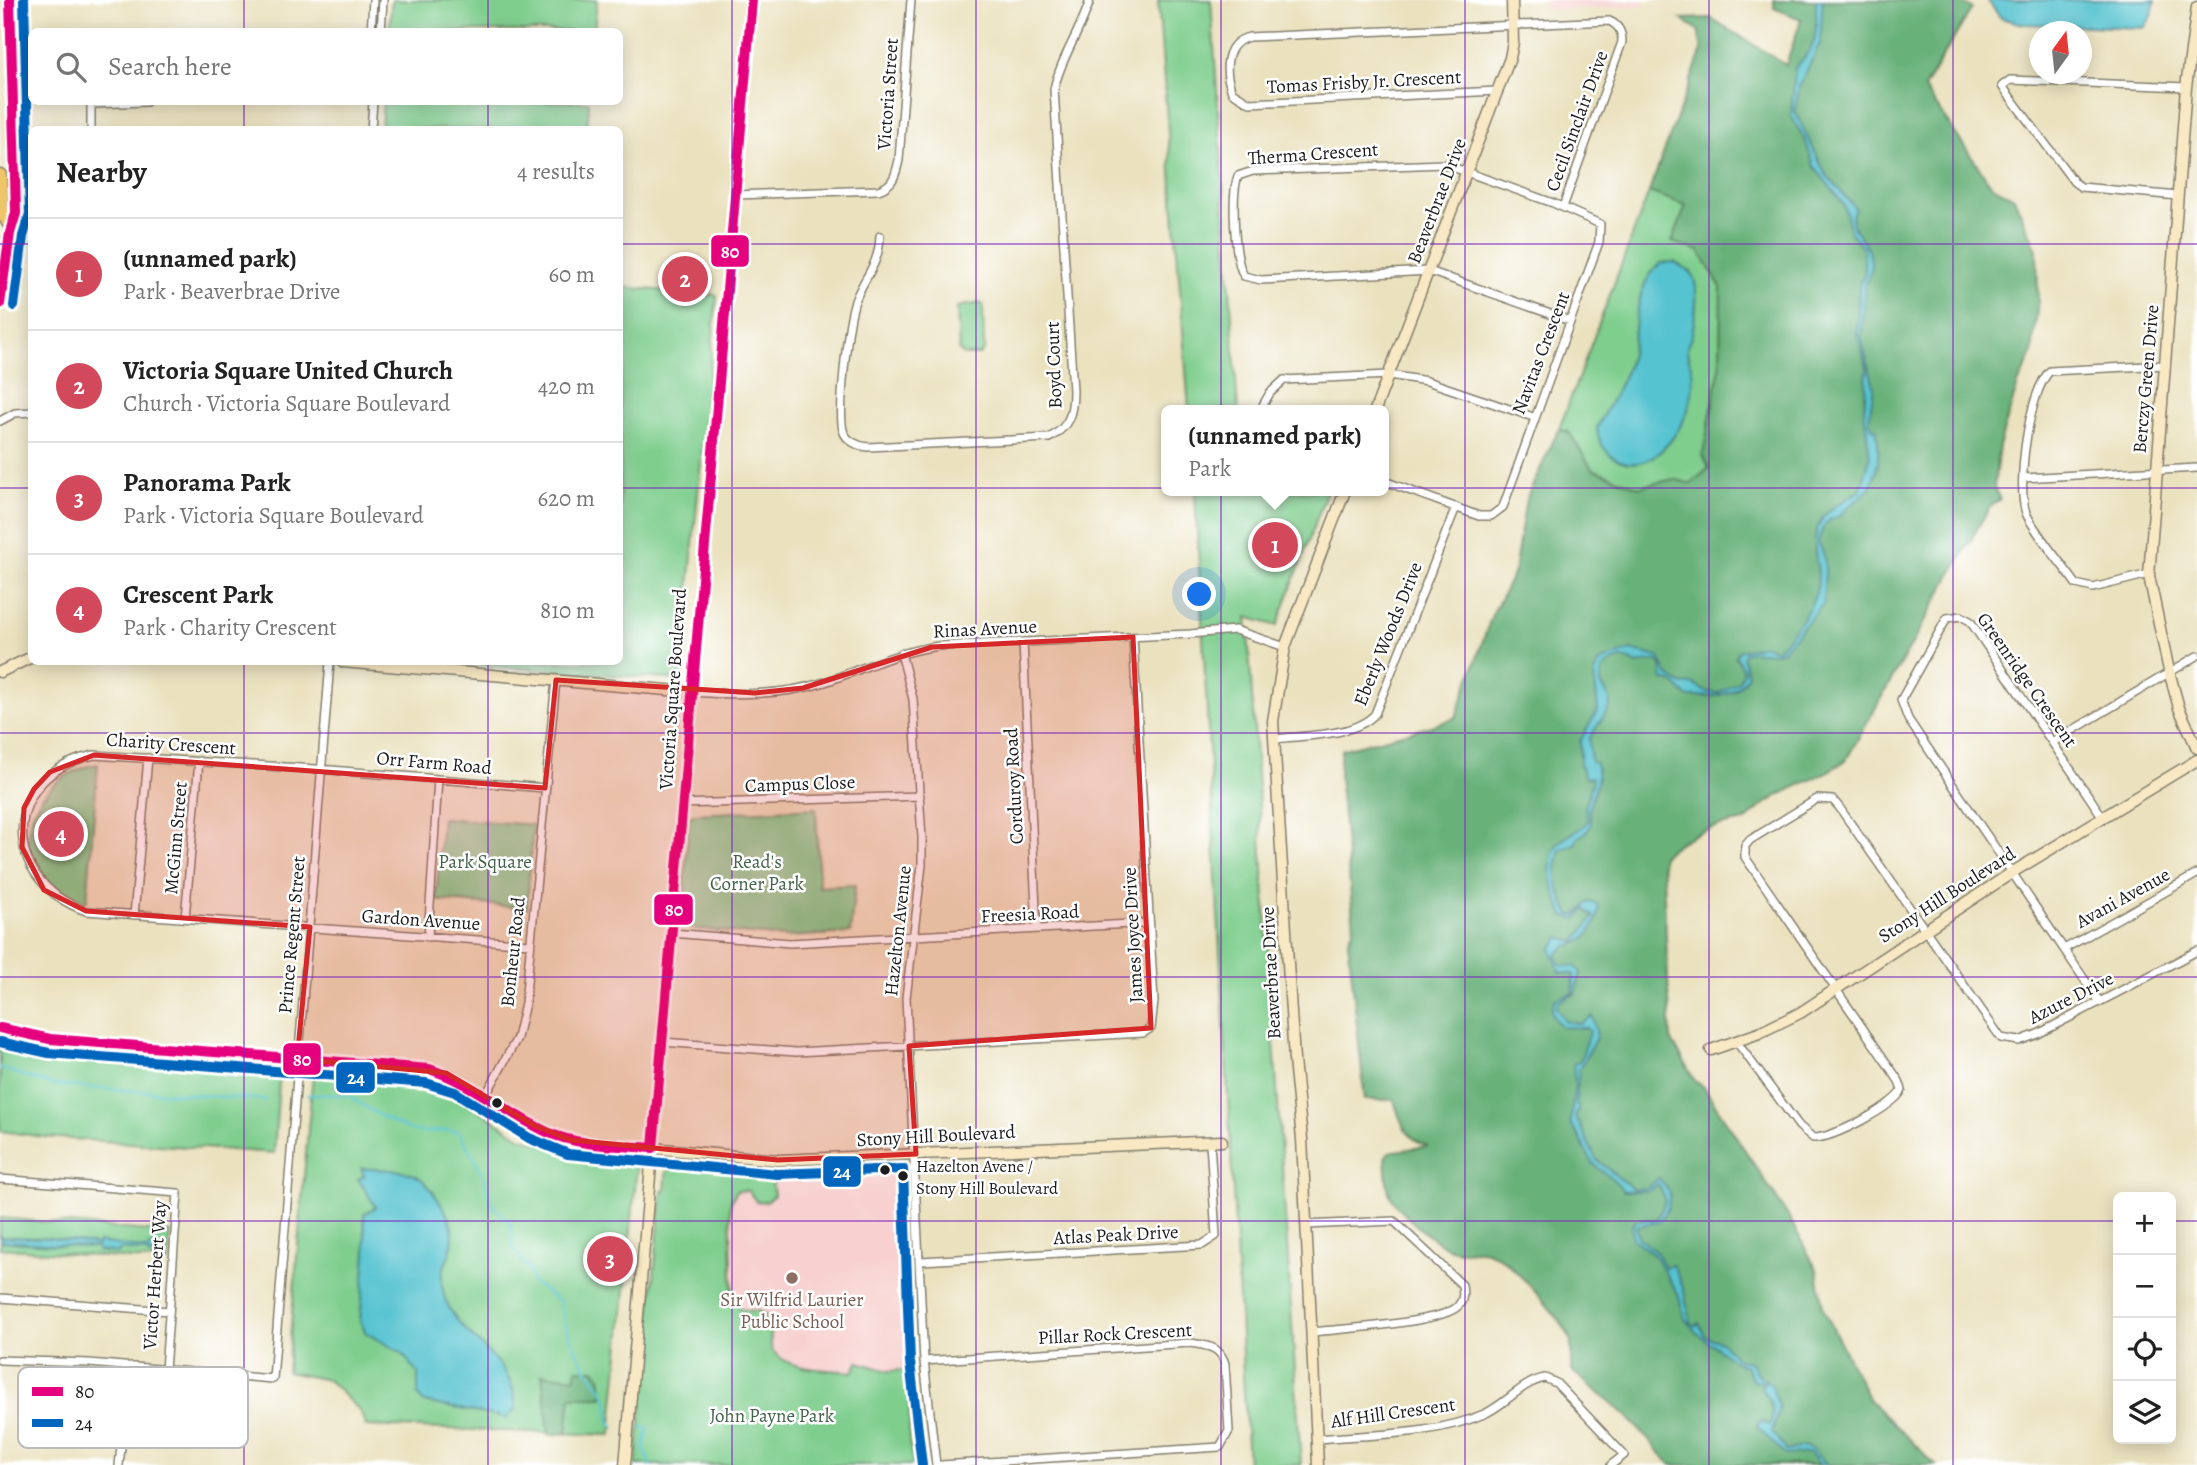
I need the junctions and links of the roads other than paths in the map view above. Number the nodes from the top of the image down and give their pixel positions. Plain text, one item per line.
1 (10, 0) edge
2 (373, 0) edge
3 (383, 0) edge
4 (752, 0) edge
5 (911, 0) edge
6 (1090, 0) edge
7 (1513, 0) edge
8 (2197, 7) edge
9 (1514, 25) junction
10 (371, 28) edge
11 (381, 28) edge
12 (2186, 87) junction
13 (1497, 91) junction
14 (91, 105) edge
15 (373, 105) edge
16 (91, 126) edge
17 (370, 126) edge
18 (1467, 171) junction
19 (0, 175) edge
20 (733, 195) junction
21 (2178, 196) junction
22 (1563, 207) junction
23 (10, 226) junction
24 (880, 236) dead end
25 (1429, 271) junction
26 (0, 304) edge
27 (1570, 321) junction
28 (2166, 365) junction
29 (1389, 375) junction
30 (1264, 405) dead end
31 (1377, 405) edge
32 (28, 412) edge
33 (1533, 418) junction
34 (0, 421) edge
35 (2197, 468) edge
36 (2156, 470) junction
37 (2023, 478) junction
38 (1389, 483) edge
39 (1343, 496) edge
40 (1455, 507) junction
41 (2149, 574) junction
42 (1133, 637) junction
43 (1023, 642) junction
44 (1285, 647) junction
45 (901, 653) junction
46 (2197, 656) edge
47 (28, 659) edge
48 (330, 665) edge
49 (378, 665) edge
50 (2169, 671) junction
51 (0, 673) edge
52 (556, 680) junction
53 (690, 692) junction
54 (1274, 739) junction
55 (2053, 741) junction
56 (2197, 748) edge
57 (148, 758) junction
58 (2197, 760) edge
59 (199, 761) junction
60 (320, 769) junction
61 (438, 779) junction
62 (545, 788) junction
63 (920, 796) junction
64 (682, 804) junction
65 (2102, 816) junction
66 (2013, 872) junction
67 (2197, 874) edge
68 (134, 915) junction
69 (185, 918) junction
70 (1148, 923) junction
71 (310, 927) junction
72 (1037, 929) junction
73 (1925, 929) junction
74 (672, 933) junction
75 (428, 937) junction
76 (914, 937) junction
77 (530, 944) junction
78 (2064, 949) junction
79 (2197, 951) edge
80 (1837, 990) junction
81 (2099, 1001) junction
82 (0, 1028) edge
83 (1735, 1041) junction
84 (662, 1042) junction
85 (909, 1046) junction
86 (1711, 1050) dead end
87 (297, 1059) junction
88 (486, 1095) junction
89 (1210, 1142) junction
90 (1222, 1142) dead end
91 (653, 1148) junction
92 (916, 1154) junction
93 (0, 1179) edge
94 (1306, 1225) junction
95 (921, 1261) junction
96 (0, 1298) edge
97 (169, 1311) junction
98 (1311, 1332) junction
99 (0, 1360) edge
100 (924, 1361) junction
101 (130, 1366) joint
102 (138, 1367) edge
103 (164, 1367) edge
104 (248, 1377) edge
105 (1317, 1439) junction
106 (625, 1465) edge
107 (939, 1465) edge
108 (1318, 1465) edge
109 (1611, 1465) edge

1 - 23 main road
2 - 10 street
3 - 11 street
4 - 20 street, Victoria Square Boulevard
5 - 20 street, Victoria Street
6 - 24 street, Boyd Court
7 - 9 street, Beaverbrae Drive
8 - 12 street, Berczy Green Drive
9 - 13 street, Beaverbrae Drive
9 - 13 street, Tomas Frisby Jr. Crescent
9 - 22 street, Cecil Sinclair Drive
12 - 21 street, Berczy Green Drive
12 - 21 street
13 - 18 street, Beaverbrae Drive
14 - 16 street
15 - 17 street
18 - 22 street, Navitas Crescent
18 - 25 street, Beaverbrae Drive
18 - 25 street, Therma Crescent
19 - 23 main road
20 - 53 street, Victoria Square Boulevard
21 - 28 street, Berczy Green Drive
22 - 27 street, Navitas Crescent
23 - 26 main road
25 - 27 street
25 - 29 street, Beaverbrae Drive
27 - 33 street, Navitas Crescent
28 - 36 street, Berczy Green Drive
28 - 37 street
29 - 30 street
29 - 31 street, Beaverbrae Drive
29 - 33 street
32 - 34 street
33 - 40 street, Navitas Crescent
35 - 36 street
36 - 37 street
36 - 41 street, Berczy Green Drive
37 - 41 street
38 - 40 street, Navitas Crescent
39 - 44 street, Beaverbrae Drive
40 - 54 street, Eberly Woods Drive
41 - 50 street, Berczy Green Drive
42 - 43 street, Rinas Avenue
42 - 44 street, Rinas Avenue
42 - 70 street, James Joyce Drive
43 - 45 street, Rinas Avenue
43 - 72 street, Corduroy Road
44 - 54 street, Beaverbrae Drive
45 - 53 street, Rinas Avenue
45 - 63 street, Hazelton Avenue
46 - 50 street
47 - 51 street
48 - 60 street, Prince Regent Street
49 - 52 street
50 - 55 street
50 - 56 street, Berczy Green Drive
52 - 53 street
52 - 62 street, Bonheur Road
53 - 64 street, Victoria Square Boulevard
54 - 94 street, Beaverbrae Drive
55 - 65 street, Greenridge Crescent
55 - 66 street, Greenridge Crescent
57 - 59 street, Charity Crescent
57 - 68 street
57 - 68 street, Charity Crescent
58 - 65 street, Stony Hill Boulevard
59 - 60 street, Charity Crescent
59 - 69 street, McGinn Street
60 - 61 street, Orr Farm Road
60 - 71 street, Prince Regent Street
61 - 62 street, Orr Farm Road
61 - 75 street
62 - 77 street, Bonheur Road
63 - 64 street, Campus Close
63 - 76 street, Hazelton Avenue
64 - 74 street, Victoria Square Boulevard
65 - 66 street, Stony Hill Boulevard
66 - 73 street, Stony Hill Boulevard
66 - 78 street
67 - 78 street, Avani Avenue
68 - 69 street, Charity Crescent
69 - 71 street, Charity Crescent
70 - 72 street, Freesia Road
70 - 85 street, James Joyce Drive
71 - 75 street, Gardon Avenue
71 - 87 street, Prince Regent Street
72 - 76 street, Freesia Road
73 - 80 street, Stony Hill Boulevard
73 - 80 street
73 - 81 street, Azure Drive
74 - 76 street, Freesia Road
74 - 84 street, Victoria Square Boulevard
75 - 77 street, Gardon Avenue
76 - 85 street, Hazelton Avenue
77 - 88 street, Bonheur Road
78 - 81 street
79 - 81 street, Azure Drive
80 - 83 street, Stony Hill Boulevard
80 - 83 street
82 - 87 street
83 - 86 street, Stony Hill Boulevard
84 - 85 street, James Joyce Drive
84 - 91 street, Victoria Square Boulevard
85 - 92 street, Hazelton Avenue
87 - 88 street
87 - 104 street, Prince Regent Street
88 - 91 street
89 - 90 street, Stony Hill Boulevard
89 - 92 street, Stony Hill Boulevard
89 - 95 street, Atlas Peak Drive
91 - 92 street, Stony Hill Boulevard
91 - 106 street, Victoria Square Boulevard
92 - 95 street, Hazelton Avenue
93 - 97 street, Victor Herbert Way
94 - 98 street, Beaverbrae Drive
94 - 98 street
95 - 100 street, Hazelton Avenue
96 - 97 street
97 - 103 street, Victor Herbert Way
98 - 105 street, Beaverbrae Drive
99 - 101 street
100 - 107 street, Hazelton Avenue
100 - 107 street, Pillar Rock Crescent
101 - 102 street
105 - 108 street, Beaverbrae Drive
105 - 109 street, Alf Hill Crescent

